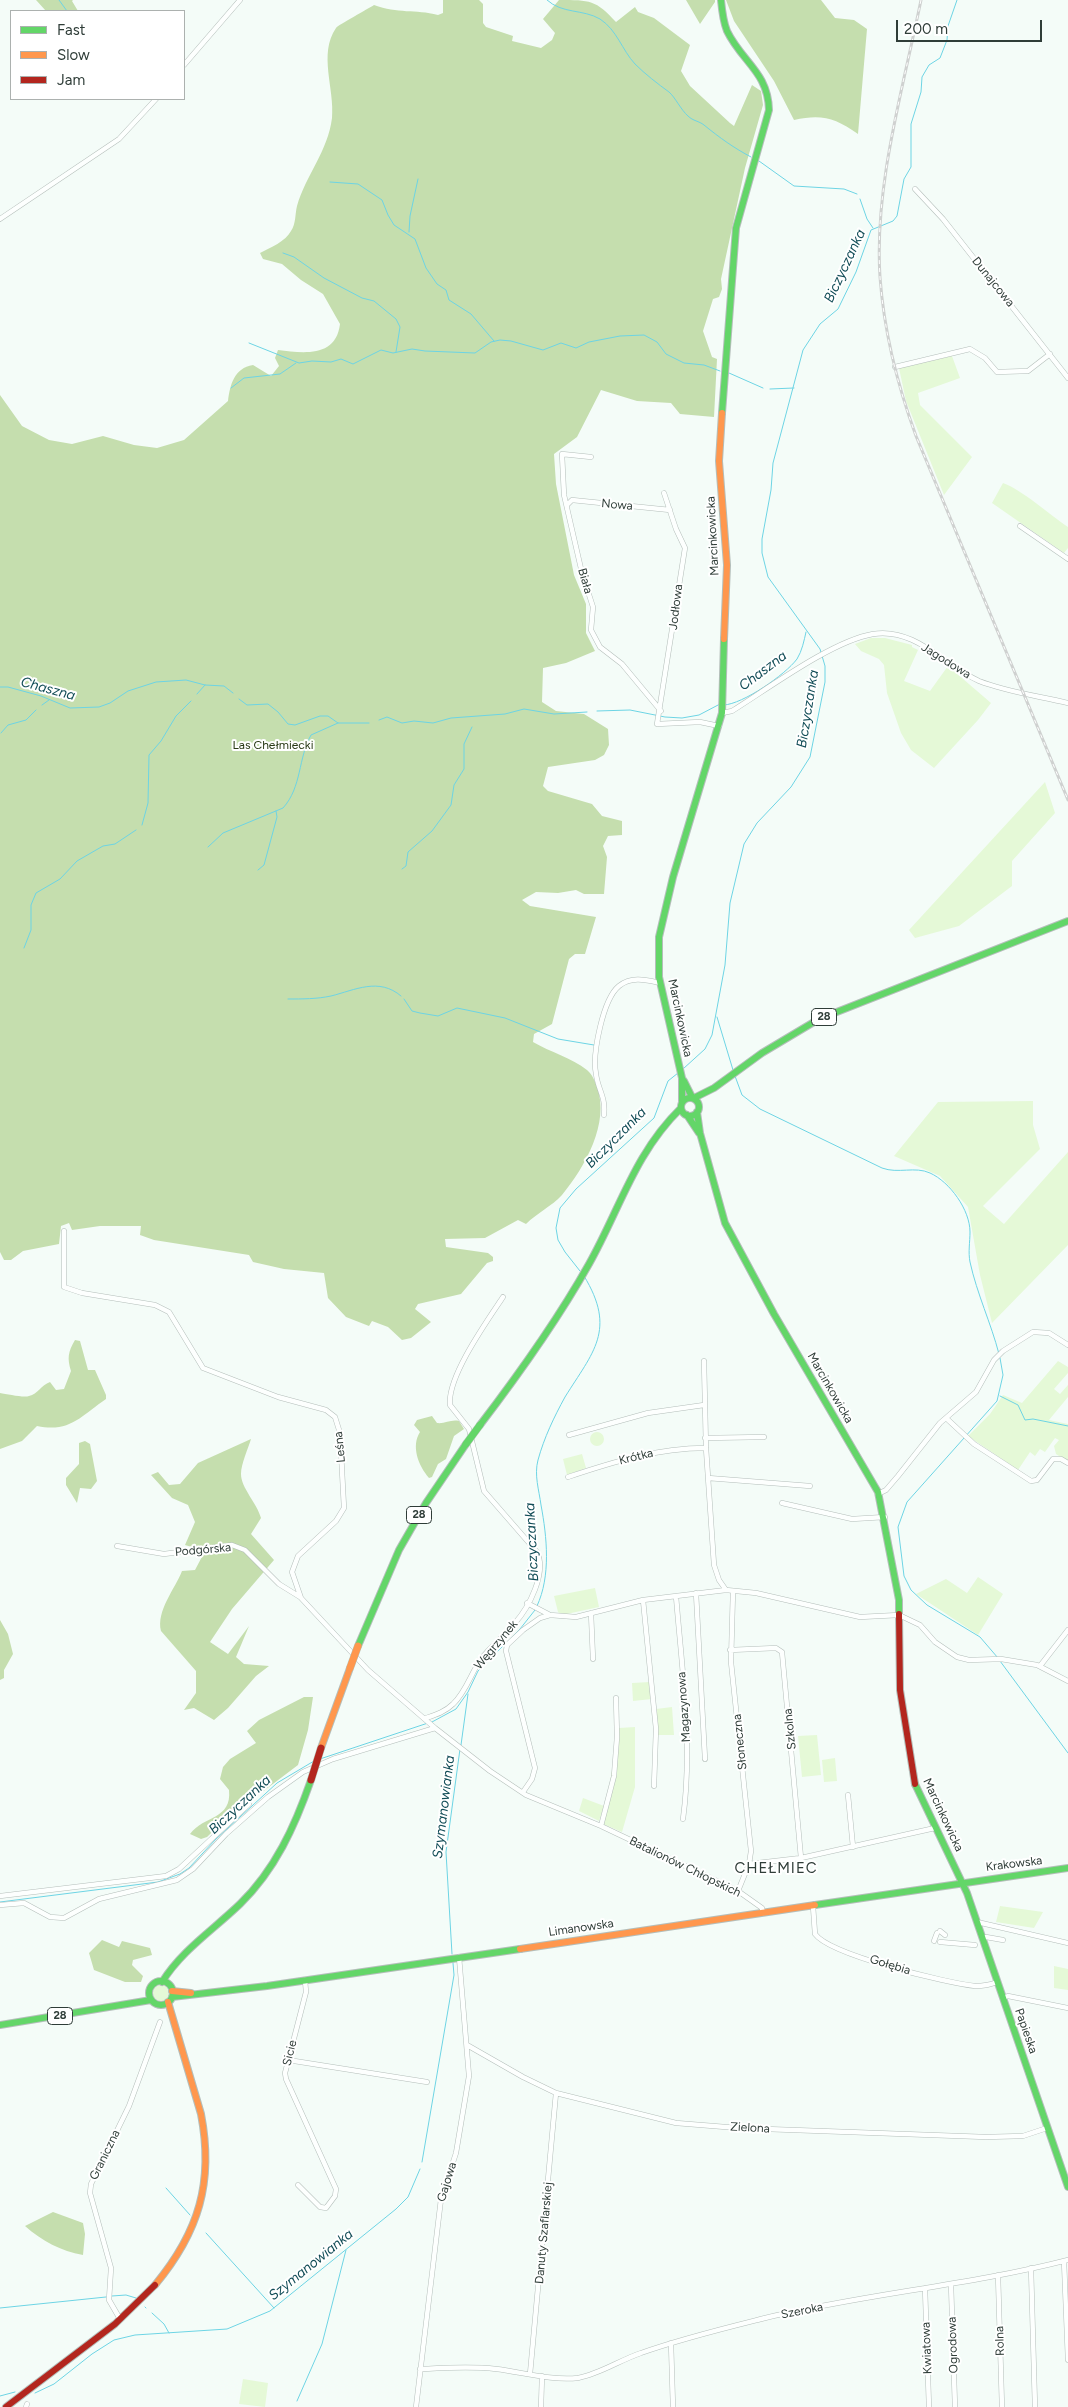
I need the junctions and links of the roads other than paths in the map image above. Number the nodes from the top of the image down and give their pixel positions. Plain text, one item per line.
1 (240, 0) edge
2 (721, 0) edge
3 (185, 64) edge
4 (155, 100) edge
5 (915, 188) dead end
6 (0, 220) edge
7 (1050, 354) junction
8 (895, 367) dead end
9 (1068, 378) edge
10 (591, 457) dead end
11 (664, 493) dead end
12 (567, 505) junction
13 (670, 510) junction
14 (1020, 526) dead end
15 (1068, 559) edge
16 (1068, 703) edge
17 (722, 707) junction
18 (659, 717) junction
19 (719, 726) junction
20 (1068, 921) edge
21 (660, 982) junction
22 (682, 1078) junction
23 (714, 1088) junction
24 (693, 1098) junction
25 (698, 1109) junction
26 (684, 1110) junction
27 (604, 1115) dead end
28 (700, 1133) junction
29 (64, 1231) dead end
30 (503, 1297) dead end
31 (1068, 1345) edge
32 (704, 1362) dead end
33 (704, 1406) junction
34 (946, 1418) junction
35 (569, 1435) dead end
36 (764, 1437) dead end
37 (705, 1438) junction
38 (706, 1448) junction
39 (1068, 1463) edge
40 (568, 1476) dead end
41 (708, 1478) junction
42 (810, 1486) dead end
43 (878, 1494) junction
44 (782, 1504) dead end
45 (885, 1517) junction
46 (117, 1546) dead end
47 (726, 1590) junction
48 (733, 1590) junction
49 (696, 1593) junction
50 (676, 1596) junction
51 (301, 1598) junction
52 (643, 1600) junction
53 (528, 1604) junction
54 (591, 1613) junction
55 (550, 1615) junction
56 (899, 1615) junction
57 (1068, 1630) edge
58 (730, 1650) junction
59 (593, 1659) dead end
60 (1040, 1666) junction
61 (1068, 1682) edge
62 (616, 1698) dead end
63 (426, 1718) junction
64 (434, 1727) junction
65 (705, 1759) dead end
66 (654, 1786) dead end
67 (523, 1792) junction
68 (848, 1794) dead end
69 (249, 1804) dead end
70 (683, 1819) dead end
71 (601, 1826) junction
72 (935, 1828) junction
73 (853, 1847) junction
74 (801, 1858) junction
75 (749, 1864) junction
76 (1068, 1868) edge
77 (962, 1882) junction
78 (738, 1891) junction
79 (0, 1896) edge
80 (0, 1905) edge
81 (813, 1906) junction
82 (763, 1913) junction
83 (977, 1922) junction
84 (946, 1935) dead end
85 (986, 1937) dead end
86 (934, 1940) dead end
87 (1003, 1940) dead end
88 (940, 1942) dead end
89 (1068, 1943) edge
90 (975, 1945) dead end
91 (459, 1957) junction
92 (306, 1980) junction
93 (998, 1982) junction
94 (165, 1983) junction
95 (150, 1996) junction
96 (1003, 1998) junction
97 (168, 1999) junction
98 (1068, 2008) edge
99 (160, 2022) dead end
100 (0, 2025) edge
101 (467, 2045) junction
102 (288, 2060) junction
103 (427, 2082) dead end
104 (556, 2093) junction
105 (1047, 2128) junction
106 (298, 2185) dead end
107 (1068, 2188) edge
108 (1066, 2260) edge
109 (1031, 2268) junction
110 (998, 2276) junction
111 (951, 2284) junction
112 (925, 2288) junction
113 (120, 2319) junction
114 (671, 2343) junction
115 (1068, 2360) edge
116 (420, 2370) junction
117 (530, 2374) junction
118 (542, 2376) junction
119 (6, 2407) edge
120 (416, 2407) edge
121 (541, 2407) edge
122 (673, 2407) edge
123 (929, 2407) edge
124 (955, 2407) edge
125 (1002, 2407) edge
126 (1034, 2407) edge

1 - 3 street
2 - 17 main road, Marcinkowicka
4 - 6 street
5 - 7 street, Dunajcowa
7 - 8 street
7 - 9 street, Dunajcowa
10 - 12 street, Biała
11 - 13 street, Jodłowa
12 - 13 street, Nowa
12 - 18 street, Biała
13 - 18 street, Jodłowa
14 - 15 street
16 - 17 street, Jagodowa
17 - 19 main road, Marcinkowicka
18 - 19 street
19 - 21 main road, Marcinkowicka
20 - 23 main road, 28
21 - 22 main road, Marcinkowicka
21 - 27 street
22 - 24 main road, Marcinkowicka
22 - 26 main road, Marcinkowicka
23 - 24 main road, 28
23 - 25 main road, 28
24 - 25 main road, Marcinkowicka
24 - 26 main road, 28
25 - 26 main road
25 - 28 main road, Marcinkowicka
26 - 28 main road, Marcinkowicka
26 - 94 main road, 28, bridge
28 - 43 main road, Marcinkowicka
29 - 51 street, Leśna
30 - 53 street, Węgrzynek
31 - 34 street
32 - 33 street
33 - 35 street
33 - 37 street
34 - 39 street
34 - 43 street
36 - 37 street
37 - 38 street
38 - 40 street, Krótka
38 - 41 street
41 - 42 street
41 - 47 street
43 - 45 main road, Marcinkowicka
44 - 45 street
45 - 56 main road, Marcinkowicka
46 - 51 street, Podgórska
47 - 48 street
47 - 49 street
48 - 56 street
48 - 58 street, Słoneczna
49 - 50 street
49 - 65 street, Magazynowa
50 - 52 street
50 - 70 street, Magazynowa
51 - 63 street, Leśna
52 - 54 street
52 - 66 street
53 - 55 street
53 - 63 street, Węgrzynek
54 - 55 street
54 - 59 street
55 - 67 street
56 - 60 street
56 - 72 main road, Marcinkowicka
57 - 60 street
58 - 74 street, Szkolna
58 - 75 street, Słoneczna
60 - 61 street
62 - 71 street
63 - 64 street, Batalionów Chłopskich
64 - 67 street, Batalionów Chłopskich
64 - 80 street
67 - 71 street, Batalionów Chłopskich
68 - 73 street
69 - 79 street
71 - 78 street, Batalionów Chłopskich
72 - 73 street
72 - 77 main road, Marcinkowicka
73 - 74 street
74 - 75 street
75 - 78 street, Słoneczna
76 - 77 main road, Krakowska
77 - 81 main road, Limanowska
77 - 83 main road, Papieska
78 - 82 street, Batalionów Chłopskich
81 - 82 main road, Limanowska
81 - 93 street, Gołębia
82 - 91 main road, Limanowska
83 - 89 street
83 - 93 main road, Papieska
84 - 86 street
85 - 87 street
88 - 90 street
91 - 92 main road, Limanowska
91 - 101 street, Gajowa
92 - 97 main road, Limanowska
92 - 102 street, Sicie
93 - 96 main road, Papieska
94 - 95 main road, 28
94 - 97 main road
95 - 97 main road
95 - 100 main road, 28
96 - 98 street
96 - 105 main road, Papieska
97 - 113 main road
99 - 113 street, Graniczna
101 - 104 street, Zielona
101 - 116 street, Gajowa
102 - 103 street
102 - 106 street, Sicie
104 - 105 street, Zielona
104 - 117 street, Danuty Szaflarskiej
105 - 107 main road, Papieska
108 - 109 street, Szeroka
108 - 115 street
109 - 110 street, Szeroka
109 - 126 street
110 - 111 street, Szeroka
110 - 125 street, Rolna
111 - 112 street, Szeroka
111 - 124 street, Ogrodowa
112 - 114 street, Szeroka
112 - 123 street, Kwiatowa
113 - 119 main road
114 - 118 street, Szeroka
114 - 122 street
116 - 117 street, Szeroka
116 - 120 street, Gajowa
117 - 118 street, Szeroka
118 - 121 street

